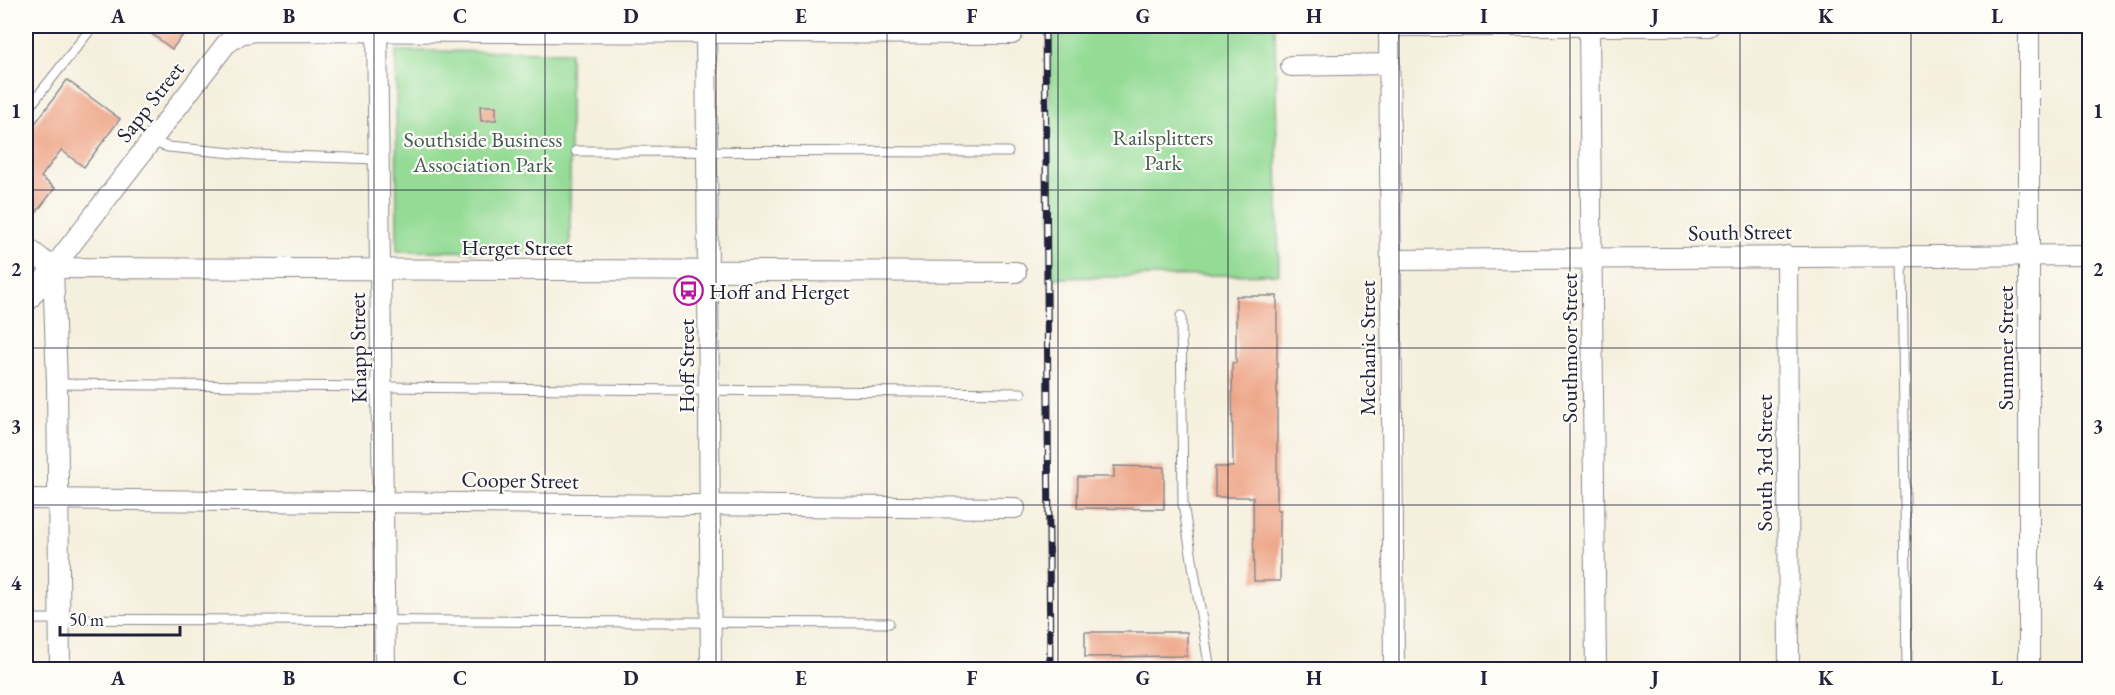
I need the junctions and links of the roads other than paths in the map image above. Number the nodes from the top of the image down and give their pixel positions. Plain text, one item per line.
1 (93, 26) edge
2 (1389, 26) edge
3 (1503, 26) edge
4 (1589, 26) edge
5 (1625, 26) edge
6 (1709, 26) edge
7 (2029, 26) edge
8 (377, 29) edge
9 (706, 29) edge
10 (1012, 34) dead end
11 (1388, 64) junction
12 (1291, 66) dead end
13 (26, 111) edge
14 (150, 141) junction
15 (576, 151) dead end
16 (709, 152) junction
17 (1008, 152) dead end
18 (379, 159) junction
19 (26, 247) edge
20 (2090, 255) edge
21 (1787, 256) junction
22 (1902, 256) junction
23 (2028, 257) junction
24 (1593, 258) junction
25 (1391, 260) junction
26 (53, 268) junction
27 (381, 270) junction
28 (709, 272) junction
29 (1016, 272) dead end
30 (26, 303) edge
31 (1181, 316) dead end
32 (57, 384) junction
33 (383, 387) junction
34 (710, 391) junction
35 (1021, 393) dead end
36 (26, 499) edge
37 (57, 500) junction
38 (384, 502) junction
39 (709, 506) junction
40 (1015, 508) dead end
41 (26, 619) edge
42 (60, 619) junction
43 (385, 620) junction
44 (711, 622) junction
45 (889, 623) dead end
46 (60, 669) edge
47 (385, 669) edge
48 (711, 669) edge
49 (1210, 669) edge
50 (1394, 669) edge
51 (1596, 669) edge
52 (1789, 669) edge
53 (1907, 669) edge
54 (2030, 669) edge

1 - 13 lane
2 - 3 street
2 - 11 street, Mechanic Street
3 - 4 street
4 - 5 street
4 - 24 street, Southmoor Street
5 - 6 street
7 - 23 street, Summer Street
8 - 9 street, Sapp Street
8 - 14 street, Sapp Street
8 - 18 street, Knapp Street
9 - 10 street, Sapp Street
9 - 16 street, Hoff Street
11 - 12 street
11 - 25 street, Mechanic Street
14 - 18 lane
14 - 26 street, Sapp Street
15 - 16 lane
16 - 17 lane
16 - 28 street, Hoff Street
18 - 27 street, Knapp Street
19 - 26 street
20 - 23 street, South Street
21 - 22 street, South Street
21 - 24 street, South Street
21 - 52 street, South 3rd Street
22 - 23 street, South Street
22 - 53 lane
23 - 54 street, Summer Street
24 - 25 street, South Street
24 - 51 street, Southmoor Street
25 - 50 street, Mechanic Street
26 - 27 street, Herget Street
26 - 30 street, Sapp Street
26 - 32 street
27 - 28 street, Herget Street
27 - 33 street, Knapp Street
28 - 29 street, Herget Street
28 - 34 street, Hoff Street
31 - 49 lane
32 - 33 lane
32 - 37 street
33 - 34 lane
33 - 38 street, Knapp Street
34 - 35 lane
34 - 39 street, Hoff Street
36 - 37 street, Cooper Street
37 - 38 street, Cooper Street
37 - 42 street
38 - 39 street, Cooper Street
38 - 43 street, Knapp Street
39 - 40 street, Cooper Street
39 - 44 street, Hoff Street
41 - 42 lane
42 - 43 lane
42 - 46 street
43 - 44 lane
43 - 47 street, Knapp Street
44 - 45 lane
44 - 48 street, Hoff Street

